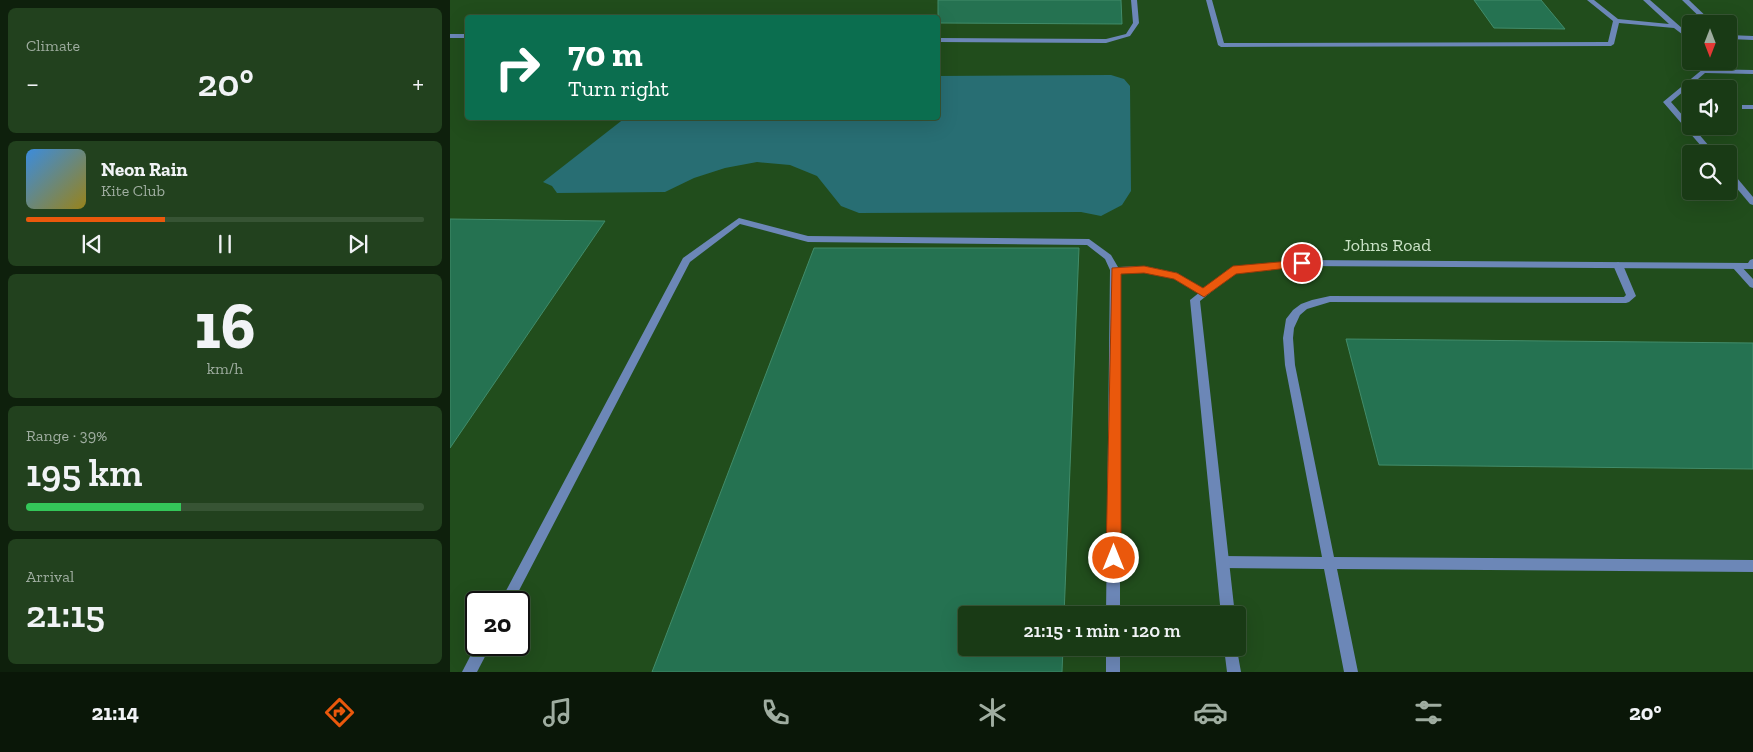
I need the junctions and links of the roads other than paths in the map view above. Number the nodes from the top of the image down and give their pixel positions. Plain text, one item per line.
1 (1134, 0) edge
2 (1209, 0) edge
3 (1590, 0) edge
4 (1646, 0) edge
5 (1685, 0) edge
6 (1702, 15) edge
7 (1616, 21) junction
8 (1675, 26) junction
9 (1682, 32) edge
10 (450, 36) edge
11 (465, 36) edge
12 (1738, 38) edge
13 (1753, 38) edge
14 (940, 40) edge
15 (1728, 72) joint
16 (1753, 72) edge
17 (1704, 145) edge
18 (1737, 183) edge
19 (1753, 202) edge
20 (1753, 262) edge
21 (1618, 265) junction
22 (1736, 266) junction
23 (1116, 270) junction
24 (1753, 285) edge
25 (1204, 293) junction
26 (1328, 561) junction
27 (1222, 562) junction
28 (1753, 566) edge
29 (512, 591) edge
30 (1113, 606) edge
31 (1227, 606) edge
32 (478, 656) edge
33 (1113, 656) edge
34 (1233, 656) edge
35 (469, 672) edge
36 (1113, 672) edge
37 (1234, 672) edge
38 (1351, 672) edge

1 - 14 street
2 - 7 street
3 - 7 street
4 - 8 street
5 - 6 street
7 - 8 street
8 - 9 street
10 - 11 street
12 - 13 street
15 - 16 street
15 - 17 street
18 - 19 street
20 - 22 street, Johns Road
21 - 22 street, Johns Road
21 - 25 street, Johns Road
21 - 26 street
22 - 24 street
23 - 25 street
23 - 29 street
23 - 30 street
25 - 27 street
26 - 27 street
26 - 28 street
26 - 38 street
27 - 31 street
32 - 35 street
33 - 36 street
34 - 37 street

